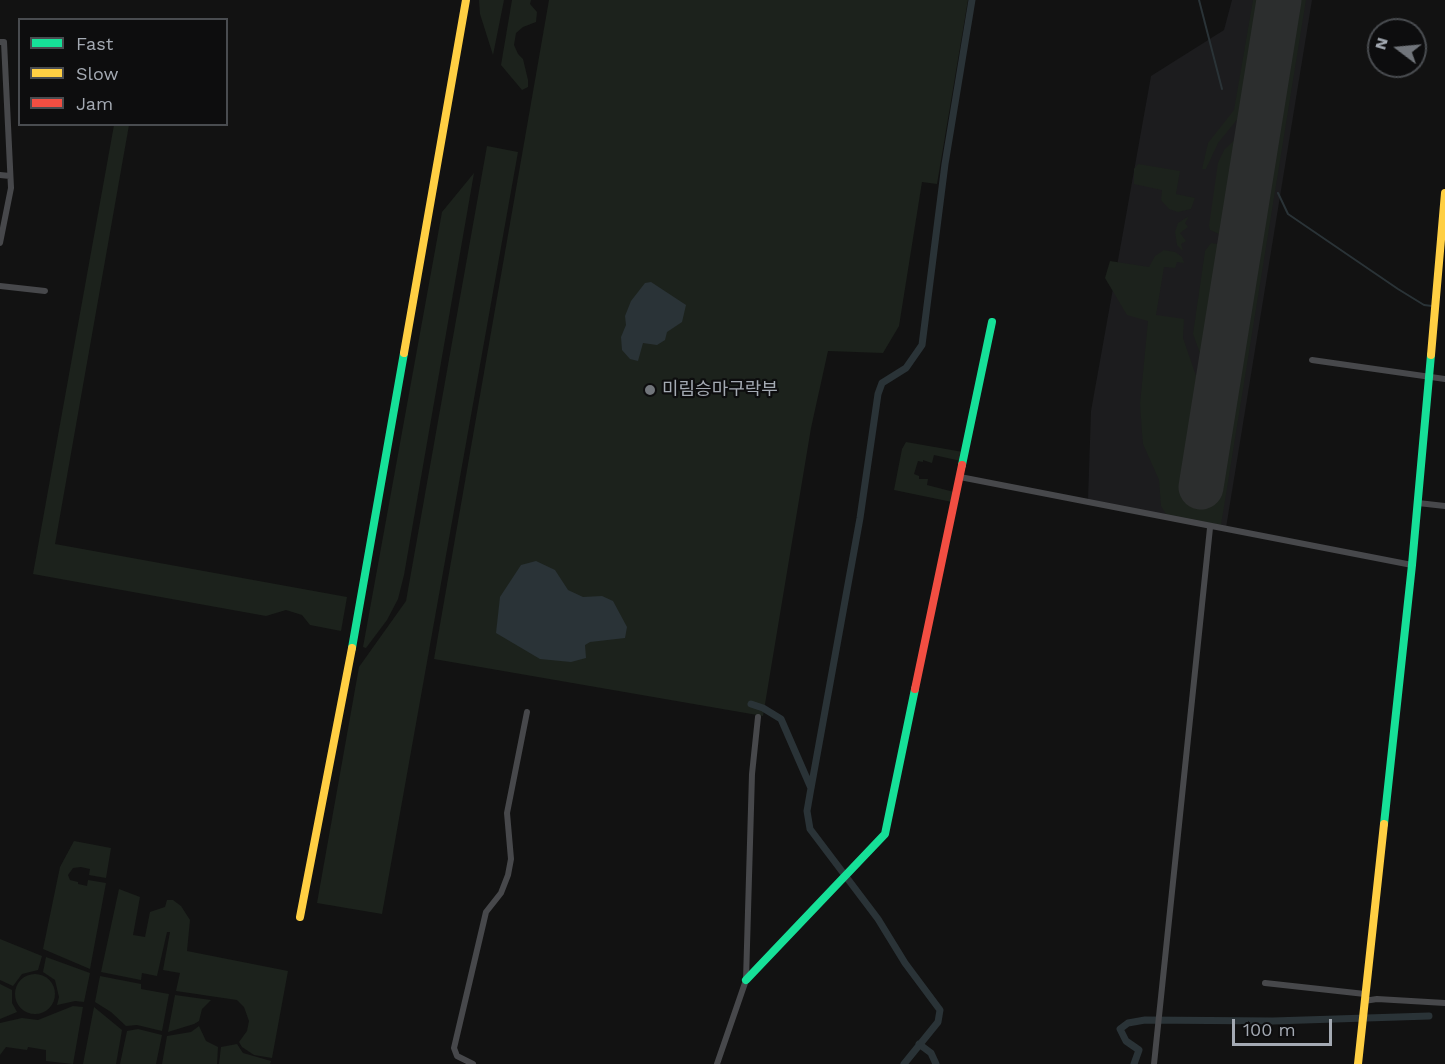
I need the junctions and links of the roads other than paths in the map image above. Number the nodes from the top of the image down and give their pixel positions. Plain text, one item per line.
1 (466, 0) edge
2 (0, 42) edge
3 (0, 175) edge
4 (10, 176) junction
5 (1445, 193) edge
6 (0, 243) edge
7 (0, 286) edge
8 (45, 291) dead end
9 (992, 322) dead end
10 (1312, 360) dead end
11 (1428, 377) junction
12 (1445, 379) edge
13 (960, 477) junction
14 (1418, 503) junction
15 (1445, 506) edge
16 (1210, 528) junction
17 (1412, 566) junction
18 (528, 712) dead end
19 (758, 717) dead end
20 (300, 917) dead end
21 (746, 980) junction
22 (1264, 983) dead end
23 (1365, 997) junction
24 (1445, 1003) edge
25 (473, 1064) edge
26 (717, 1064) edge
27 (1154, 1064) edge
28 (1358, 1064) edge

1 - 20 street
2 - 4 street
3 - 4 street
4 - 6 street
5 - 11 street
7 - 8 street
9 - 13 street
10 - 11 street
11 - 12 street
11 - 14 street
13 - 16 street
13 - 21 street
14 - 15 street
14 - 17 street
16 - 17 street
16 - 27 street
17 - 23 street
18 - 25 street
19 - 21 street
21 - 26 street
22 - 23 street
23 - 24 street
23 - 28 street

